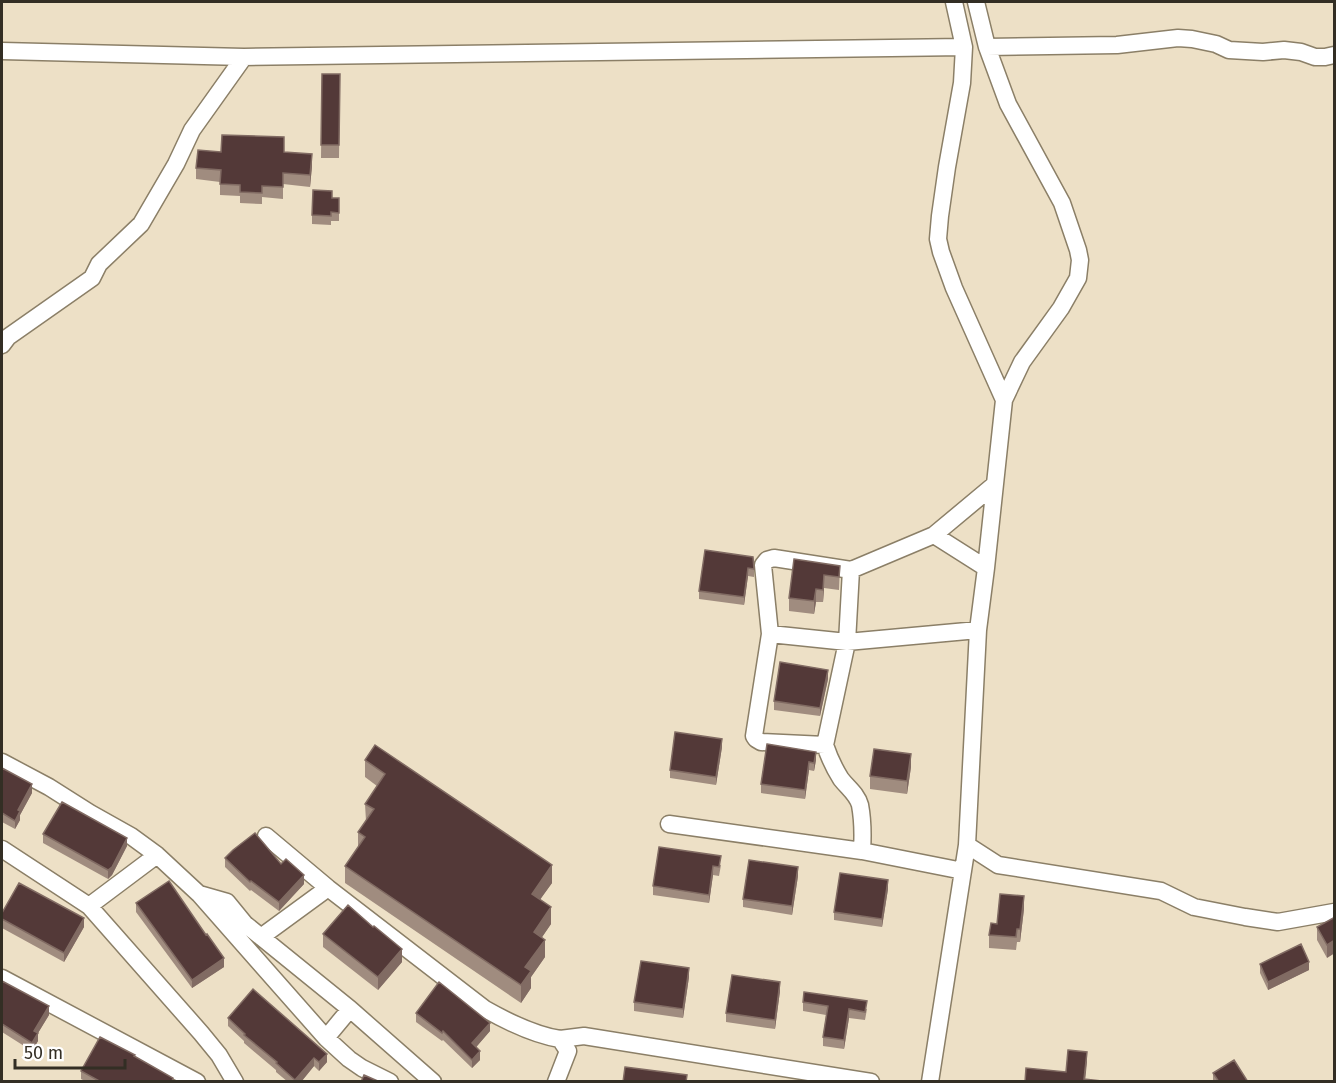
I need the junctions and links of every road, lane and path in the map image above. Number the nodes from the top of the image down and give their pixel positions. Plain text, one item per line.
1 (954, 2) edge
2 (976, 2) edge
3 (964, 47) junction
4 (987, 47) junction
5 (2, 51) edge
6 (1335, 55) edge
7 (244, 57) junction
8 (2, 345) edge
9 (1004, 400) junction
10 (994, 485) junction
11 (934, 535) junction
12 (986, 568) junction
13 (851, 570) junction
14 (978, 630) junction
15 (770, 634) junction
16 (847, 642) junction
17 (825, 745) junction
18 (2, 762) edge
19 (669, 825) dead end
20 (266, 836) dead end
21 (967, 845) junction
22 (2, 849) edge
23 (862, 851) junction
24 (157, 855) junction
25 (963, 871) junction
26 (328, 888) junction
27 (199, 894) junction
28 (89, 906) junction
29 (1335, 912) edge
30 (261, 937) junction
31 (2, 978) edge
32 (350, 1010) junction
33 (326, 1038) junction
34 (564, 1045) junction
35 (197, 1082) edge
36 (235, 1082) edge
37 (390, 1082) edge
38 (433, 1082) edge
39 (556, 1082) edge
40 (871, 1082) edge
41 (930, 1082) edge

1 - 3 street
2 - 4 street
3 - 7 street
3 - 9 street
4 - 6 street
4 - 9 street
5 - 7 street
7 - 8 street
9 - 10 street
10 - 11 street
10 - 12 street
11 - 12 street
11 - 13 street
12 - 14 street
13 - 15 street
13 - 16 street
14 - 16 street
14 - 21 street
15 - 16 street
15 - 17 street
16 - 17 street
17 - 23 street
18 - 24 street
19 - 23 street
20 - 26 street
21 - 25 street
21 - 29 street
22 - 28 street
23 - 25 street
24 - 27 street
24 - 28 street
25 - 41 street
26 - 30 street
26 - 34 street
27 - 30 street
27 - 33 street
28 - 36 street
30 - 32 street
31 - 35 street
32 - 33 street
32 - 38 street
33 - 37 street
34 - 39 street
34 - 40 street

